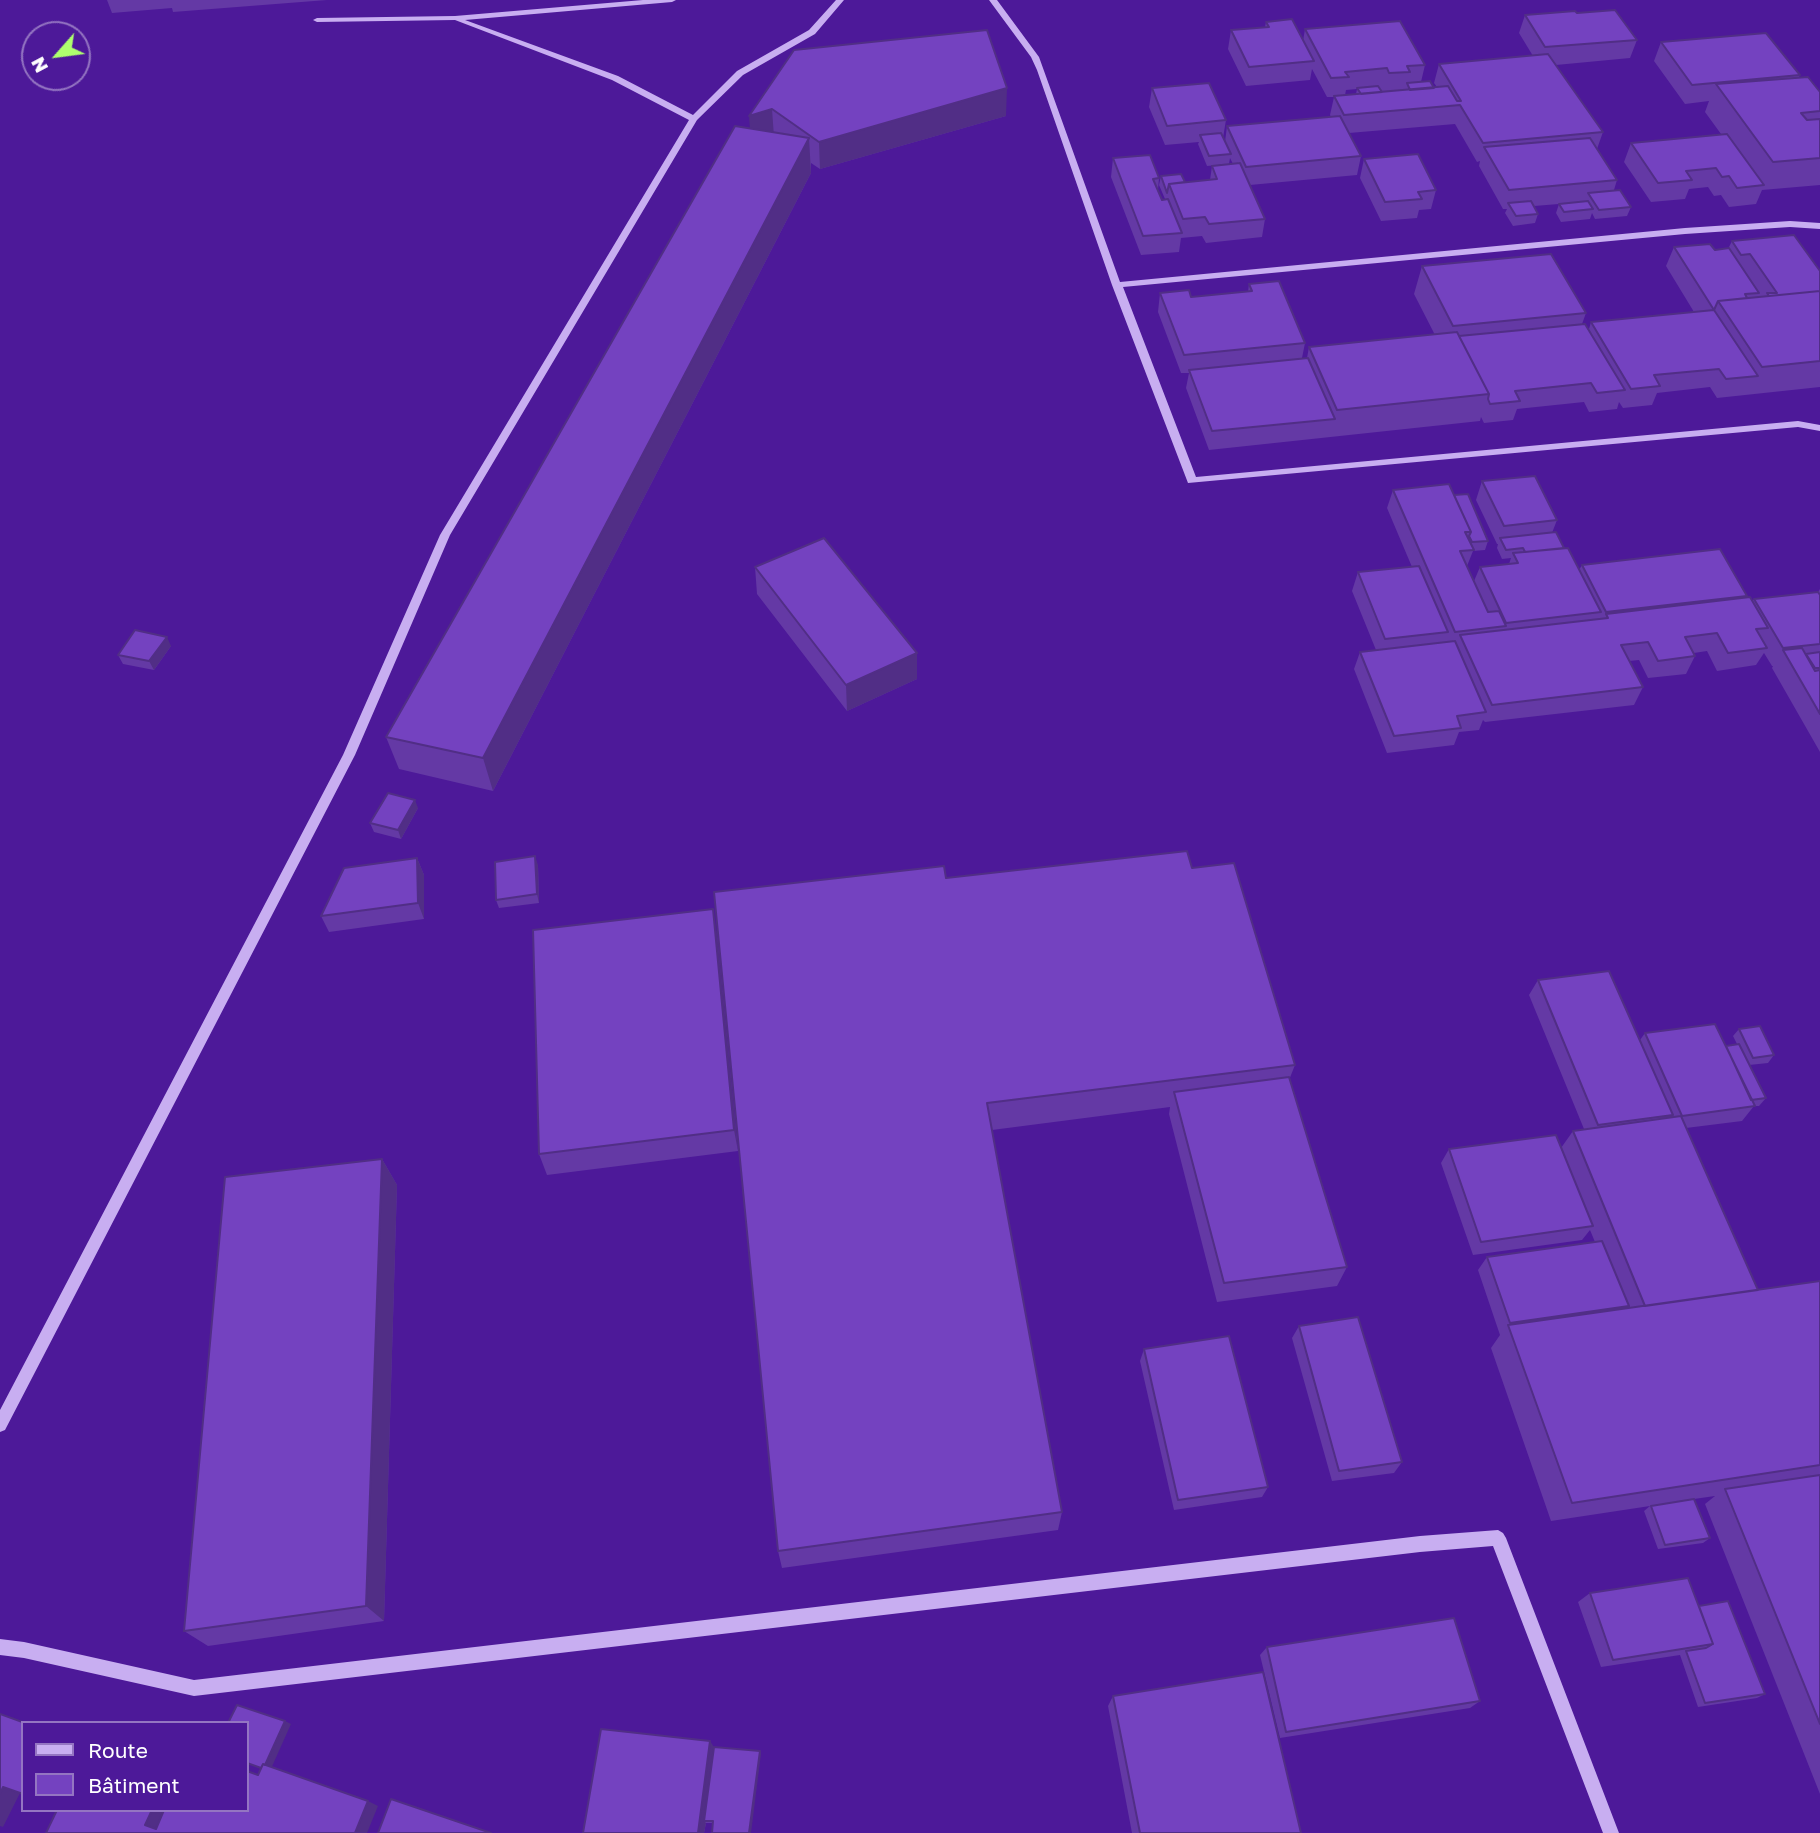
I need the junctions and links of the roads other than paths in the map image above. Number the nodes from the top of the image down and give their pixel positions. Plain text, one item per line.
1 (673, 0) edge
2 (840, 0) edge
3 (993, 0) edge
4 (455, 18) junction
5 (317, 20) dead end
6 (694, 119) junction
7 (1820, 226) edge
8 (1117, 285) junction
9 (1820, 428) edge
10 (0, 1425) edge
11 (0, 1647) edge
12 (1611, 1833) edge

1 - 4 street
2 - 6 street
3 - 8 street
4 - 5 street
4 - 6 street
6 - 10 street
7 - 8 street
8 - 9 street
11 - 12 street

